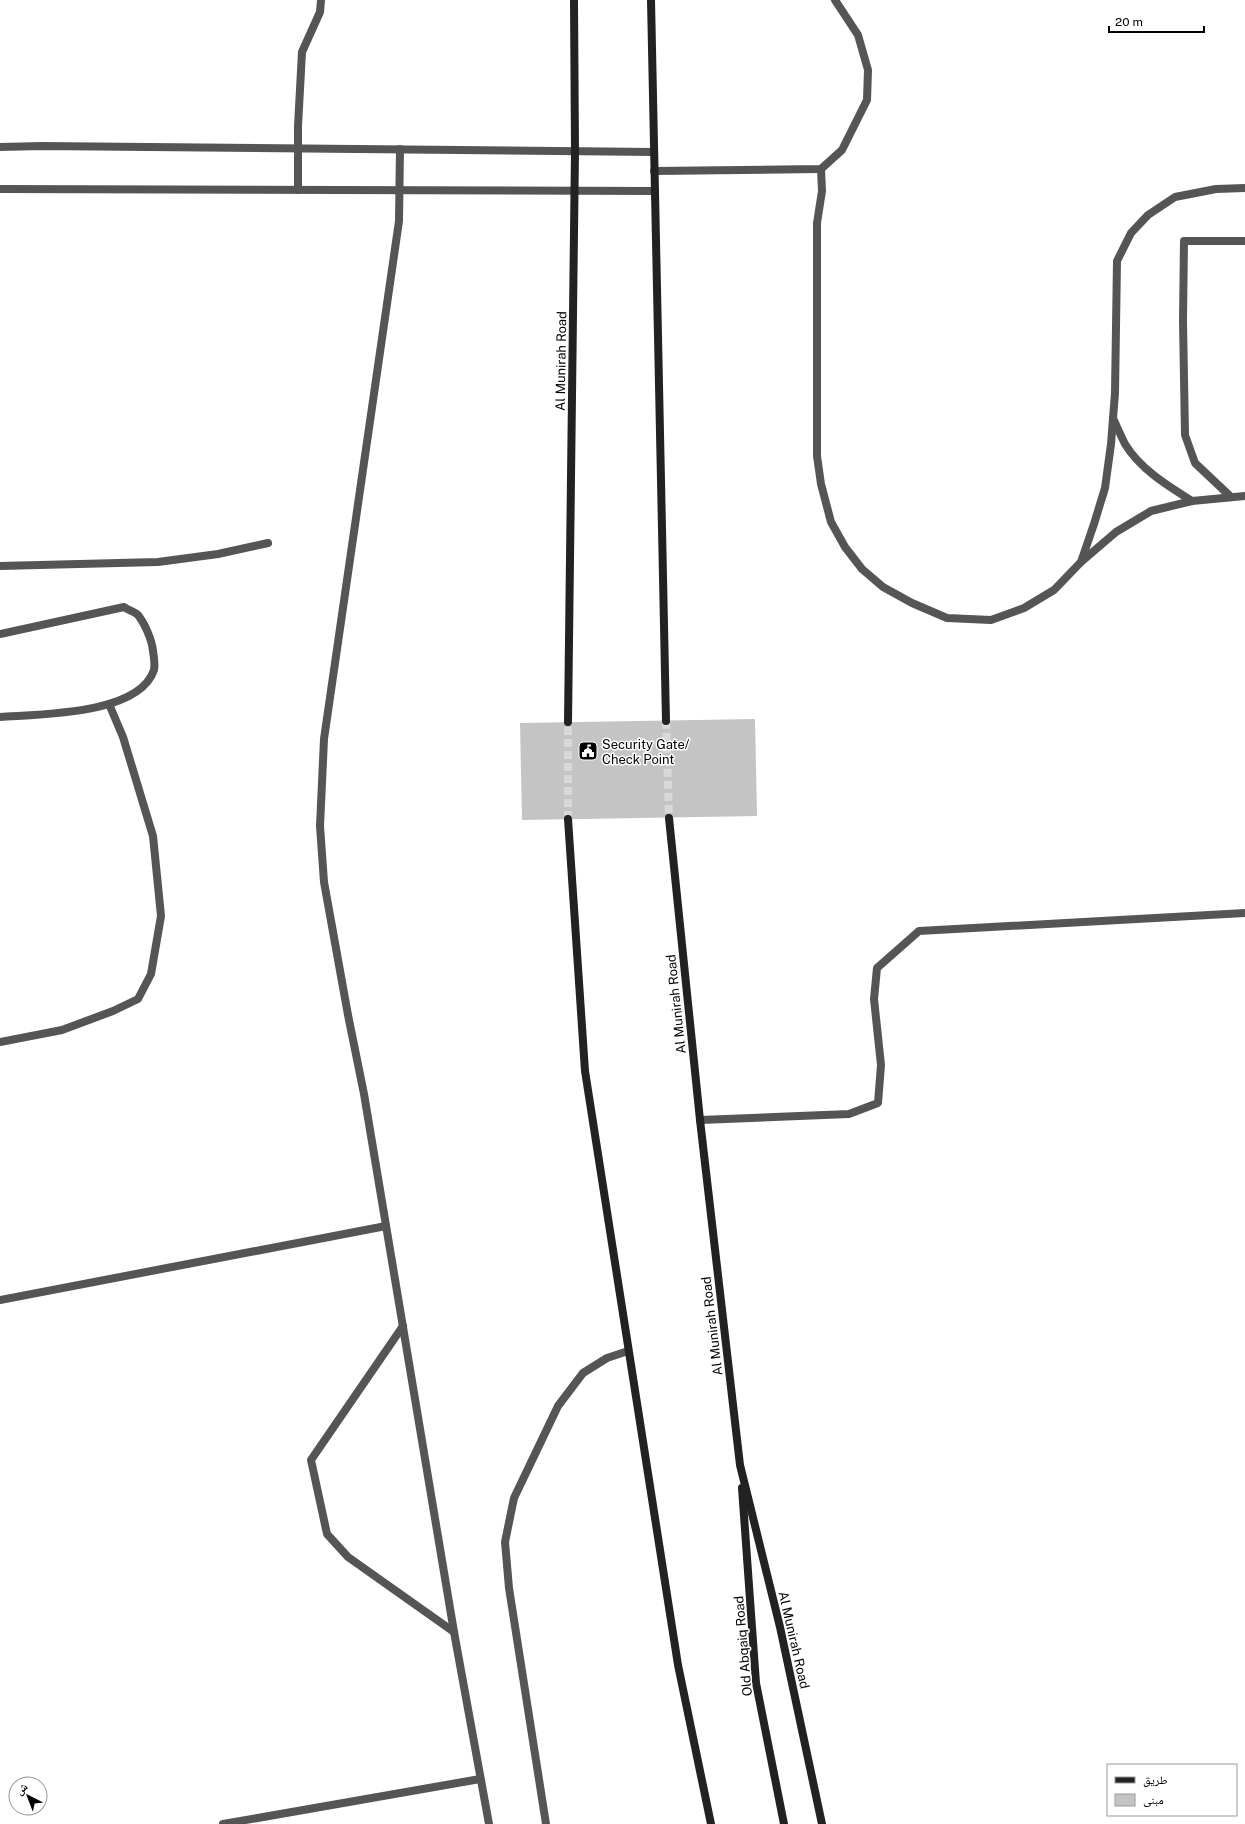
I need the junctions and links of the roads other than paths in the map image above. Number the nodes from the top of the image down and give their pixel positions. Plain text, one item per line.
1 (321, 0) edge
2 (574, 0) edge
3 (651, 0) edge
4 (835, 0) edge
5 (0, 147) edge
6 (298, 148) junction
7 (400, 149) junction
8 (575, 151) junction
9 (654, 152) junction
10 (821, 169) junction
11 (654, 171) junction
12 (1245, 188) edge
13 (0, 189) edge
14 (298, 190) junction
15 (399, 192) junction
16 (574, 192) junction
17 (655, 192) junction
18 (1245, 241) edge
19 (1113, 417) junction
20 (1245, 489) edge
21 (1238, 497) edge
22 (1192, 501) junction
23 (268, 543) dead end
24 (1081, 562) junction
25 (0, 566) edge
26 (0, 634) edge
27 (109, 704) junction
28 (0, 717) edge
29 (666, 721) tunnel mouth
30 (568, 722) tunnel mouth
31 (669, 818) tunnel mouth
32 (568, 819) tunnel mouth
33 (1245, 913) edge
34 (0, 1042) edge
35 (700, 1120) junction
36 (386, 1226) junction
37 (0, 1300) edge
38 (403, 1326) junction
39 (628, 1351) junction
40 (740, 1465) junction
41 (454, 1632) junction
42 (480, 1779) junction
43 (223, 1824) edge
44 (488, 1824) edge
45 (546, 1824) edge
46 (711, 1824) edge
47 (784, 1824) edge
48 (822, 1824) edge

1 - 6 lane
2 - 8 main road, Al Munirah Road
3 - 9 main road
4 - 10 lane
5 - 6 lane
6 - 7 lane
6 - 14 lane
7 - 8 lane
7 - 15 lane
8 - 9 lane
8 - 16 main road, Al Munirah Road
9 - 11 main road
10 - 11 lane
10 - 24 lane
11 - 17 main road
12 - 19 lane
13 - 14 lane
14 - 15 lane
15 - 16 lane
15 - 36 lane
16 - 17 lane
16 - 30 main road, Al Munirah Road
17 - 29 main road
18 - 21 lane
19 - 22 lane
19 - 24 lane
20 - 21 lane
21 - 22 lane
22 - 24 lane
23 - 25 lane
26 - 27 lane
27 - 28 lane
27 - 34 lane
31 - 35 main road, Al Munirah Road
32 - 39 main road
33 - 35 lane
35 - 40 main road, Al Munirah Road
36 - 37 lane
36 - 38 lane
38 - 41 lane
38 - 41 lane
39 - 45 lane
39 - 46 main road
40 - 47 main road, Old Abqaiq Road
40 - 48 main road, Al Munirah Road
41 - 42 lane
42 - 43 lane
42 - 44 lane

